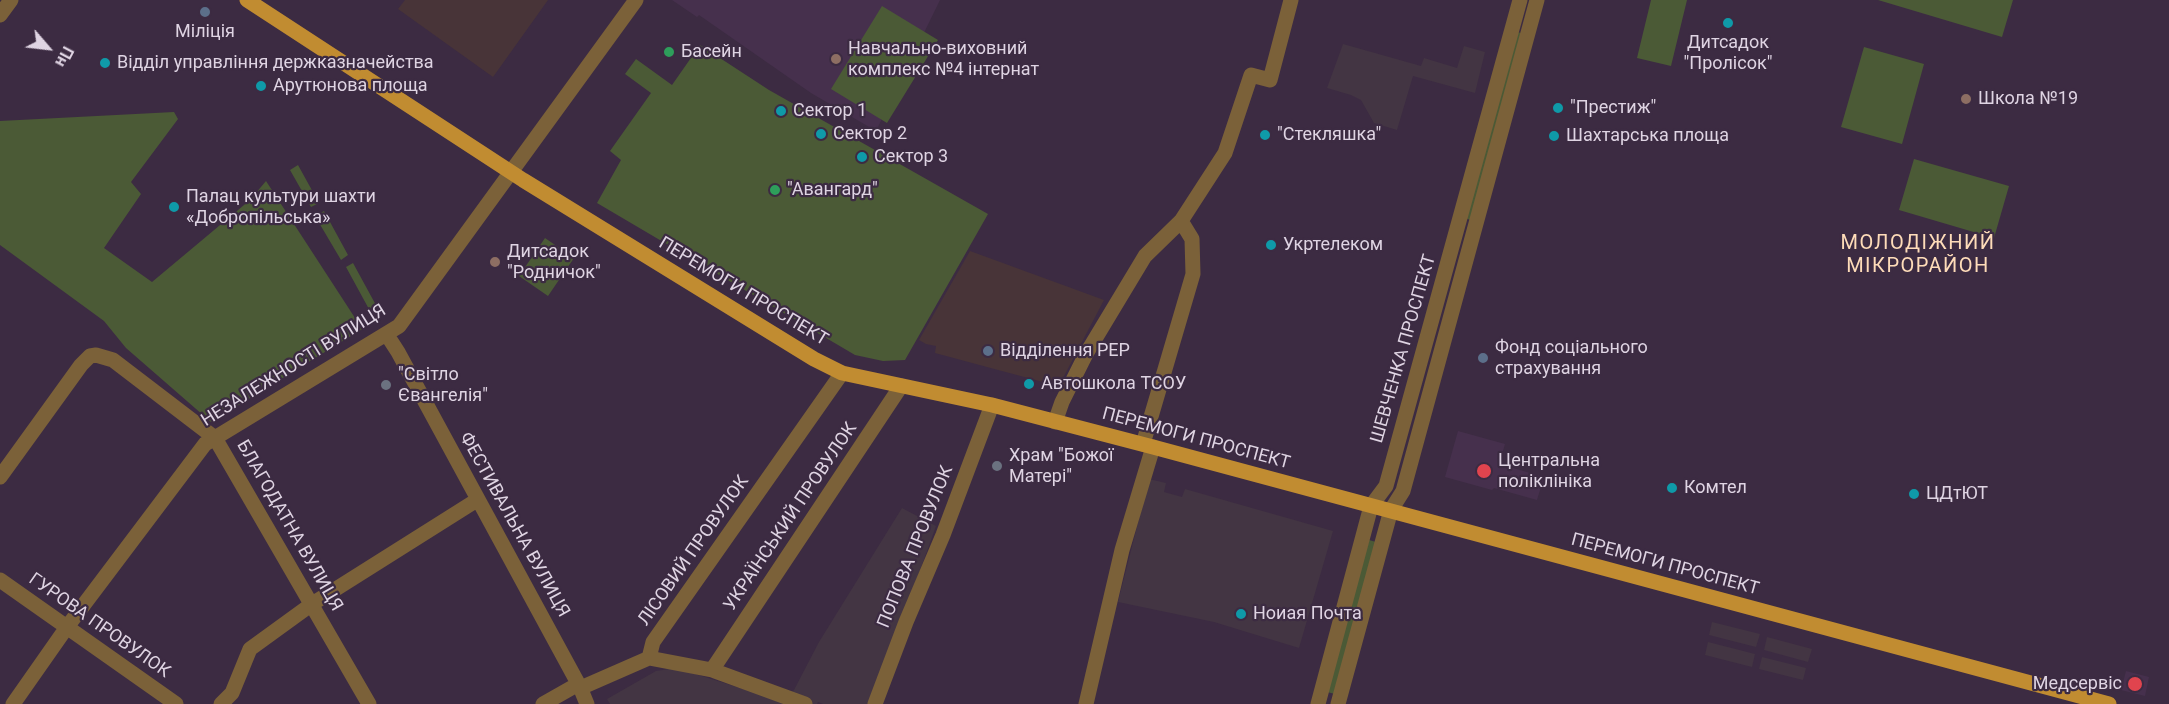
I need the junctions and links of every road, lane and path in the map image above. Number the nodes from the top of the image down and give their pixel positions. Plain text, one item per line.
1 (10, 0) edge
2 (636, 0) edge
3 (1291, 0) edge
4 (1520, 0) edge
5 (1537, 0) edge
6 (251, 3) edge
7 (0, 15) edge
8 (511, 173) junction
9 (1181, 221) junction
10 (387, 335) junction
11 (842, 372) junction
12 (901, 386) junction
13 (992, 405) junction
14 (1055, 422) junction
15 (215, 438) junction
16 (1148, 446) junction
17 (0, 477) edge
18 (477, 500) junction
19 (1371, 506) junction
20 (1391, 510) junction
21 (0, 580) edge
22 (312, 604) junction
23 (67, 627) junction
24 (649, 658) junction
25 (712, 670) junction
26 (580, 687) junction
27 (13, 704) edge
28 (176, 704) edge
29 (221, 704) edge
30 (369, 704) edge
31 (543, 704) edge
32 (588, 704) edge
33 (805, 704) edge
34 (875, 704) edge
35 (1086, 704) edge
36 (1318, 704) edge
37 (1338, 704) edge
38 (2109, 704) edge

1 - 7 street
2 - 8 street, НЕЗАЛЕЖНОСТІ ВУЛИЦЯ
3 - 9 street
4 - 19 street, ШЕВЧЕНКА ПРОСПЕКТ
5 - 20 street, ШЕВЧЕНКА ПРОСПЕКТ
6 - 8 main road, ПЕРЕМОГИ ПРОСПЕКТ
8 - 10 street, НЕЗАЛЕЖНОСТІ ВУЛИЦЯ
8 - 11 main road, ПЕРЕМОГИ ПРОСПЕКТ
9 - 14 street
9 - 16 street
10 - 15 street, НЕЗАЛЕЖНОСТІ ВУЛИЦЯ
10 - 18 street, ФЕСТИВАЛЬНА ВУЛИЦЯ
11 - 12 main road, ПЕРЕМОГИ ПРОСПЕКТ
11 - 24 street, ЛІСОВИЙ ПРОВУЛОК
12 - 13 main road, ПЕРЕМОГИ ПРОСПЕКТ
12 - 25 street, УКРАЇНСЬКИЙ ПРОВУЛОК
13 - 14 main road, ПЕРЕМОГИ ПРОСПЕКТ
13 - 34 street, ПОПОВА ПРОВУЛОК
14 - 16 main road, ПЕРЕМОГИ ПРОСПЕКТ
15 - 17 street, БЛАГОДАТНА ВУЛИЦЯ
15 - 22 street, БЛАГОДАТНА ВУЛИЦЯ
15 - 23 street, НЕЗАЛЕЖНОСТІ ВУЛИЦЯ
16 - 19 main road, ПЕРЕМОГИ ПРОСПЕКТ
16 - 35 street
18 - 22 street
18 - 26 street, ФЕСТИВАЛЬНА ВУЛИЦЯ
19 - 20 main road, ПЕРЕМОГИ ПРОСПЕКТ
19 - 36 street, ШЕВЧЕНКА ПРОСПЕКТ
20 - 37 street, ШЕВЧЕНКА ПРОСПЕКТ
20 - 38 main road, ПЕРЕМОГИ ПРОСПЕКТ
21 - 23 street, ГУРОВА ПРОВУЛОК
22 - 29 street
22 - 30 street, БЛАГОДАТНА ВУЛИЦЯ
23 - 27 street, НЕЗАЛЕЖНОСТІ ВУЛИЦЯ
23 - 28 street, ГУРОВА ПРОВУЛОК
24 - 25 street
24 - 26 street
25 - 33 street
26 - 31 street
26 - 32 street, ФЕСТИВАЛЬНА ВУЛИЦЯ

